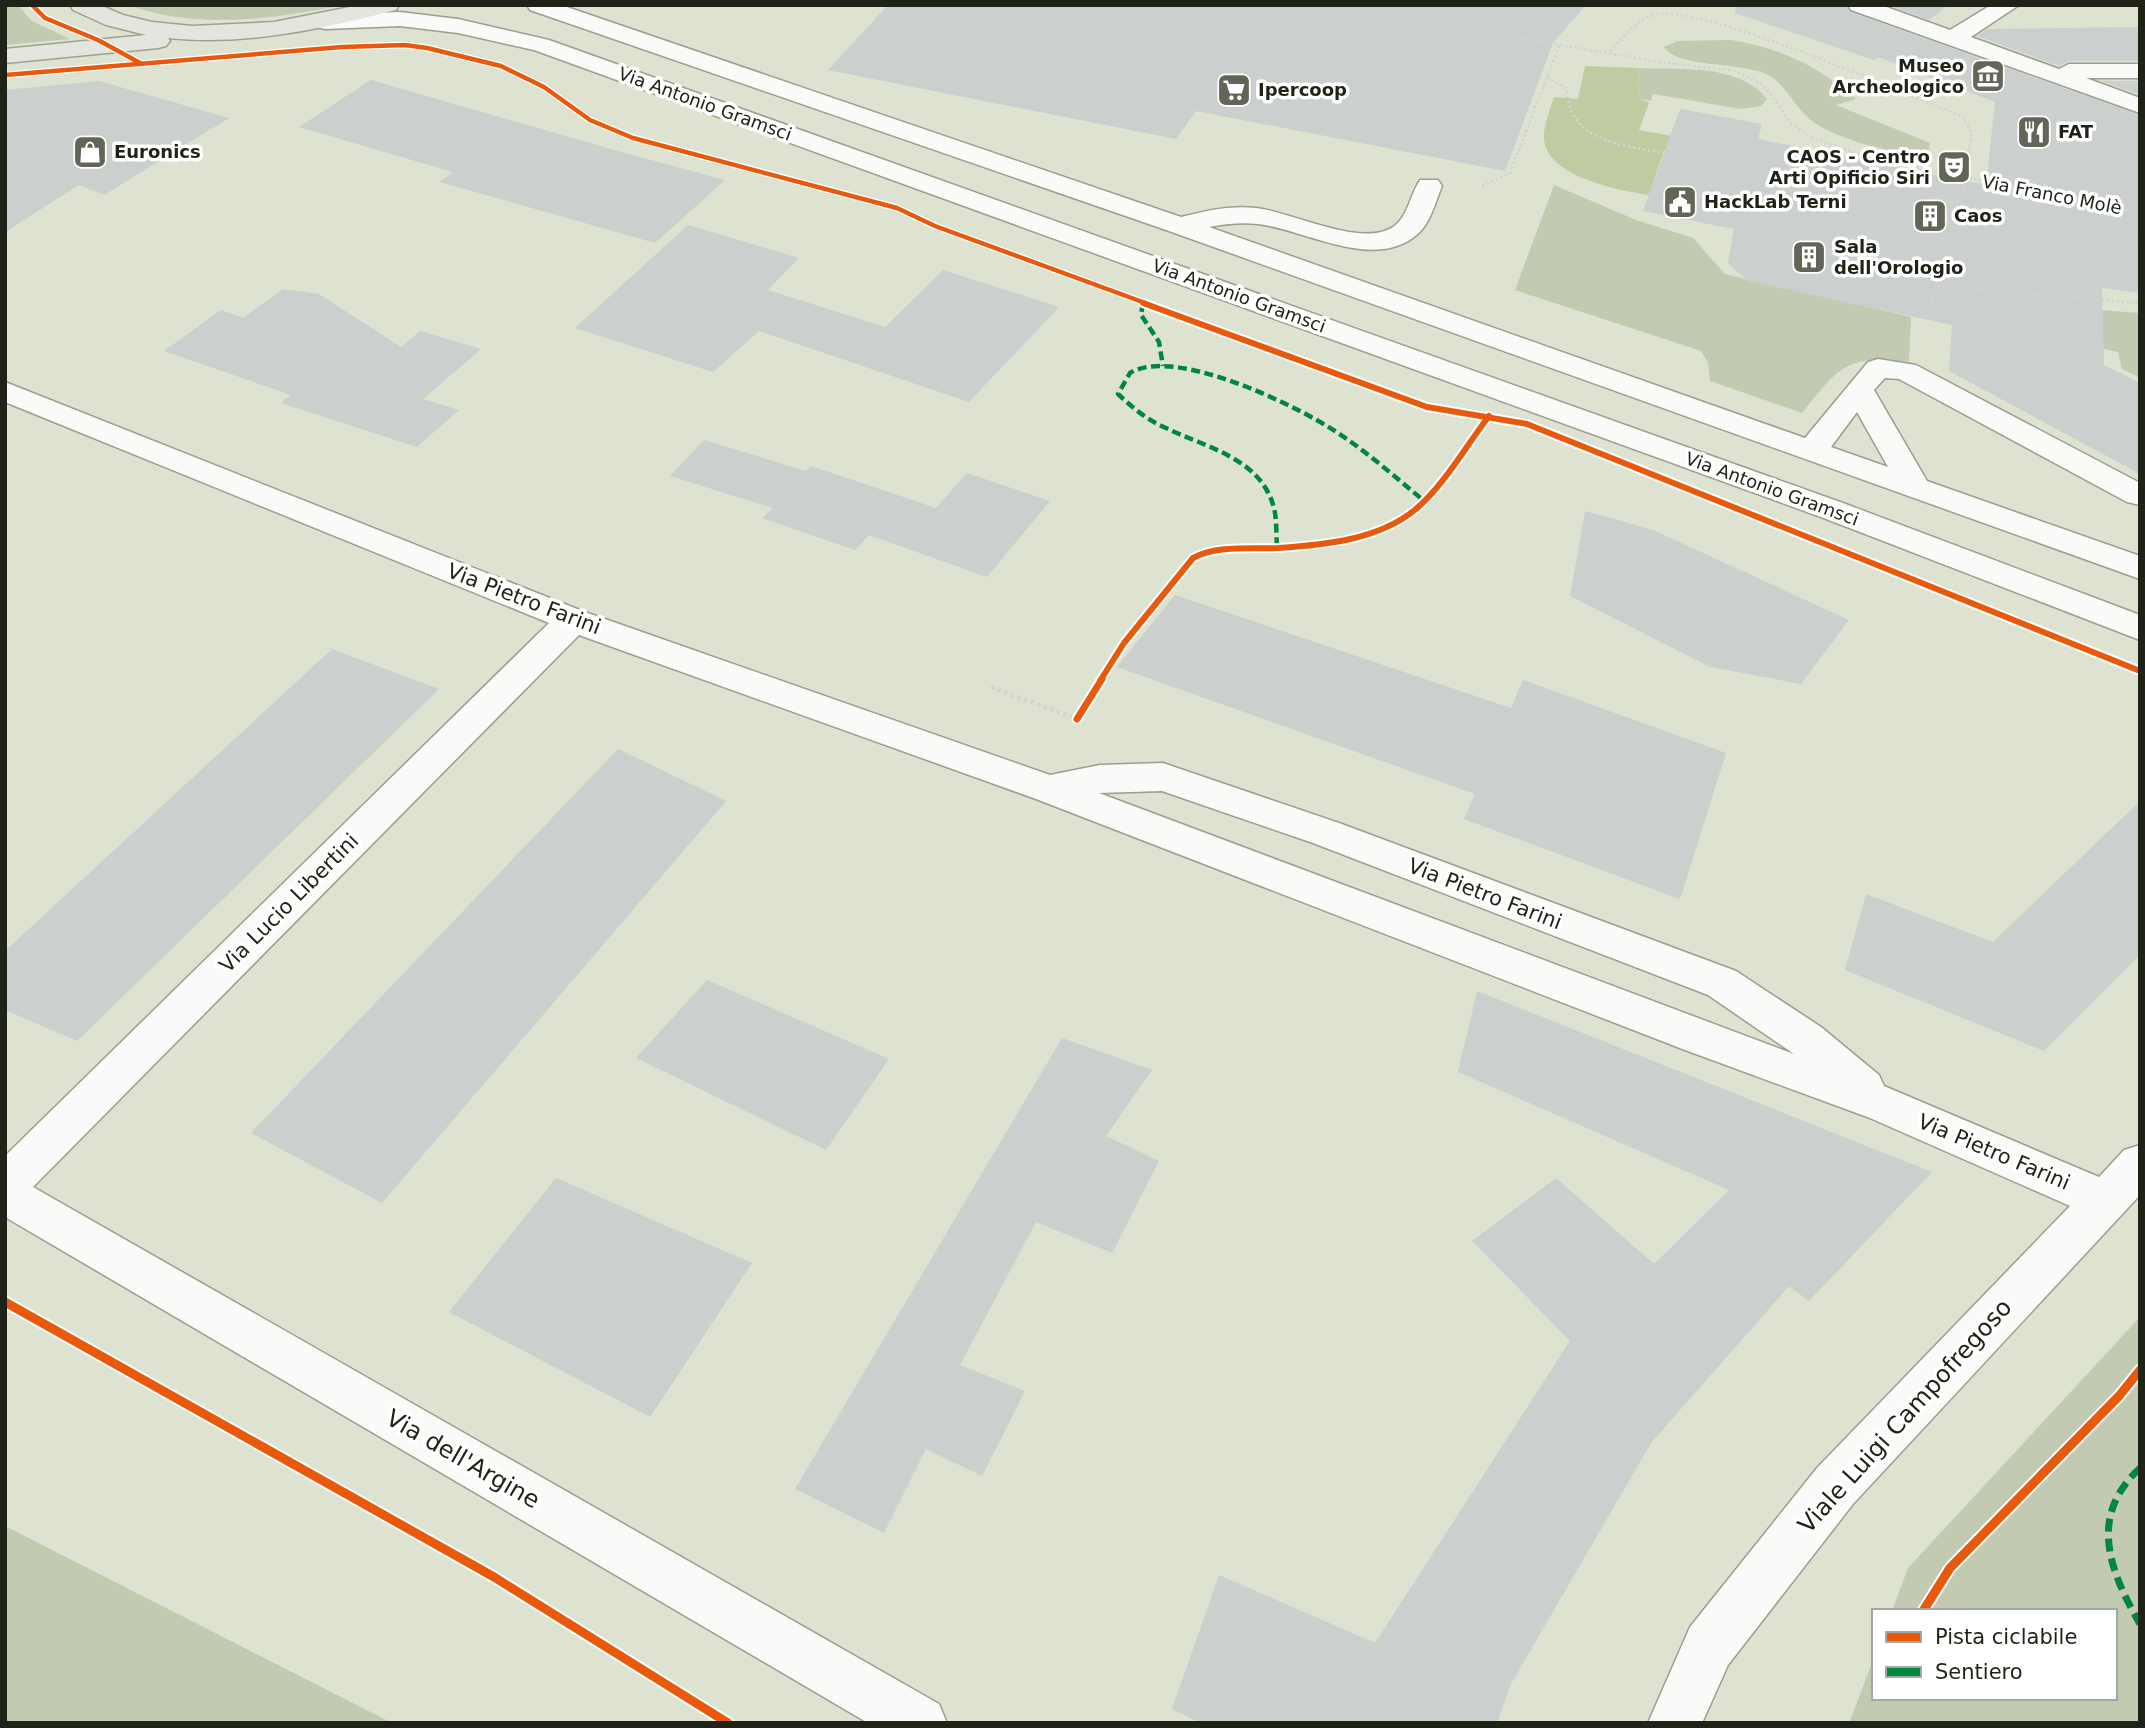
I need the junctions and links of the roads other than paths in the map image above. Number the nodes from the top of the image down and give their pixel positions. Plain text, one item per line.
1 (81, 5) edge
2 (388, 5) edge
3 (538, 5) edge
4 (1859, 5) edge
5 (2008, 5) edge
6 (325, 22) junction
7 (236, 33) junction
8 (1951, 39) junction
9 (5, 56) edge
10 (2140, 71) edge
11 (2043, 72) junction
12 (2140, 106) edge
13 (1429, 186) dead end
14 (1179, 225) junction
15 (1859, 389) junction
16 (5, 391) edge
17 (1812, 450) junction
18 (1914, 485) junction
19 (2138, 495) dead end
20 (2140, 568) edge
21 (573, 620) junction
22 (2140, 628) edge
23 (1049, 789) junction
24 (1885, 1105) junction
25 (2140, 1164) edge
26 (5, 1186) edge
27 (5, 1194) edge
28 (2104, 1200) junction
29 (920, 1723) edge
30 (1675, 1723) edge

1 - 7 main road
2 - 6 main road
3 - 14 street, Via Antonio Gramsci
4 - 8 street
5 - 8 street
6 - 7 main road
6 - 22 street, Via Antonio Gramsci
7 - 9 main road
8 - 11 street
10 - 11 street
11 - 12 street
13 - 14 street
14 - 17 street, Via Antonio Gramsci
15 - 17 street
15 - 18 street
15 - 19 street
16 - 21 street, Via Pietro Farini
17 - 18 street, Via Antonio Gramsci
18 - 20 street, Via Antonio Gramsci
21 - 23 street, Via Pietro Farini
21 - 26 street, Via Lucio Libertini
23 - 24 street, Via Pietro Farini
23 - 24 street, Via Pietro Farini
24 - 28 street, Via Pietro Farini
25 - 28 street, Viale Luigi Campofregoso
27 - 29 street, Via dell'Argine
28 - 30 street, Viale Luigi Campofregoso

